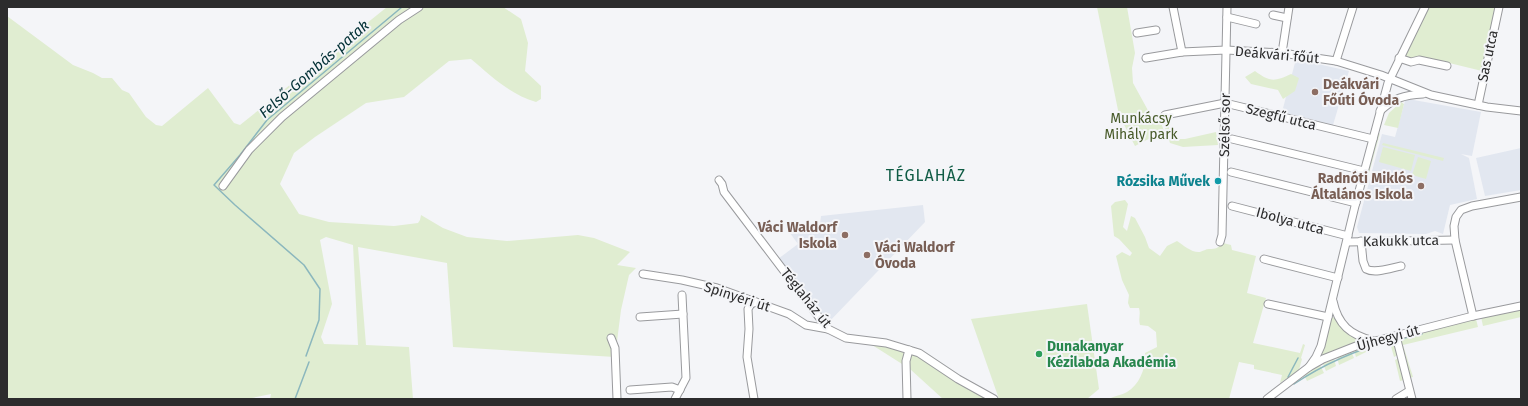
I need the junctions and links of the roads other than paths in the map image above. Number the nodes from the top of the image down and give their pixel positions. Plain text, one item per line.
1 (419, 7) edge
2 (1173, 7) edge
3 (1227, 7) edge
4 (1289, 7) edge
5 (1353, 7) edge
6 (1425, 7) edge
7 (1498, 7) edge
8 (1273, 15) dead end
9 (1227, 17) junction
10 (1287, 18) junction
11 (1256, 24) dead end
12 (1156, 30) dead end
13 (1137, 33) dead end
14 (1226, 50) junction
15 (1182, 52) junction
16 (1282, 53) junction
17 (1146, 58) dead end
18 (1399, 58) junction
19 (1336, 61) junction
20 (1447, 66) dead end
21 (1389, 78) junction
22 (1403, 85) junction
23 (1426, 94) junction
24 (1402, 96) junction
25 (1225, 103) junction
26 (1478, 105) junction
27 (1521, 111) edge
28 (1380, 112) junction
29 (1165, 115) dead end
30 (1232, 139) dead end
31 (1373, 139) junction
32 (1364, 171) junction
33 (1231, 172) dead end
34 (719, 180) dead end
35 (223, 186) dead end
36 (1521, 197) edge
37 (1356, 203) junction
38 (1232, 206) dead end
39 (1348, 239) junction
40 (1455, 240) junction
41 (1361, 241) junction
42 (1220, 242) dead end
43 (1264, 259) dead end
44 (1401, 266) dead end
45 (642, 274) dead end
46 (1338, 278) junction
47 (682, 295) dead end
48 (1333, 300) junction
49 (756, 302) junction
50 (1268, 304) dead end
51 (1521, 306) edge
52 (683, 314) junction
53 (1473, 316) junction
54 (640, 317) dead end
55 (1328, 318) junction
56 (828, 329) junction
57 (1396, 336) junction
58 (611, 338) dead end
59 (1374, 341) junction
60 (909, 350) junction
61 (1309, 367) junction
62 (630, 390) dead end
63 (680, 390) junction
64 (1409, 390) junction
65 (617, 399) edge
66 (676, 399) edge
67 (754, 399) edge
68 (907, 399) edge
69 (994, 399) edge
70 (1267, 399) edge
71 (1396, 399) edge
72 (1412, 399) edge

1 - 35 street
2 - 15 street
3 - 9 street, Szélső sor
4 - 10 street
5 - 19 street
6 - 18 street
7 - 26 street, Sas utca
8 - 10 street
9 - 11 street
9 - 14 street, Szélső sor
10 - 16 street
12 - 13 street
14 - 15 street, Deákvári főút
14 - 16 street, Deákvári főút
14 - 25 street, Szélső sor
15 - 17 street, Deákvári főút
16 - 19 street, Deákvári főút
18 - 20 street
18 - 21 street
19 - 21 street, Deákvári főút
21 - 22 street, Deákvári főút
21 - 28 street
22 - 23 street, Deákvári főút
22 - 24 street
23 - 24 street, Deákvári főút
23 - 26 street, Deákvári főút
24 - 28 street, Deákvári főút
25 - 29 street, Szegfű utca
25 - 31 street, Szegfű utca
25 - 42 street, Szélső sor
26 - 27 street, Deákvári főút
28 - 31 street
30 - 32 street
31 - 32 street
32 - 37 street
33 - 37 street
34 - 56 street, Téglaház út
36 - 40 street
37 - 39 street
38 - 39 street, Ibolya utca
39 - 41 street, Kakukk utca
39 - 46 street
40 - 41 street, Kakukk utca
40 - 53 street
41 - 44 street
43 - 46 street
45 - 49 street, Spinyéri út
46 - 48 street
47 - 52 street
48 - 55 street
48 - 59 street
49 - 56 street, Spinyéri út
49 - 67 street
50 - 55 street
51 - 53 street, Újhegyi út
52 - 54 street
52 - 63 street
53 - 57 street, Újhegyi út
55 - 61 street
56 - 60 street, Téglaház út
57 - 59 street, Újhegyi út
57 - 64 street
58 - 65 street
59 - 61 street, Újhegyi út
60 - 68 street
60 - 69 street, Téglaház út
61 - 70 street, Újhegyi út
62 - 63 street
63 - 66 street
64 - 71 street
64 - 72 street

